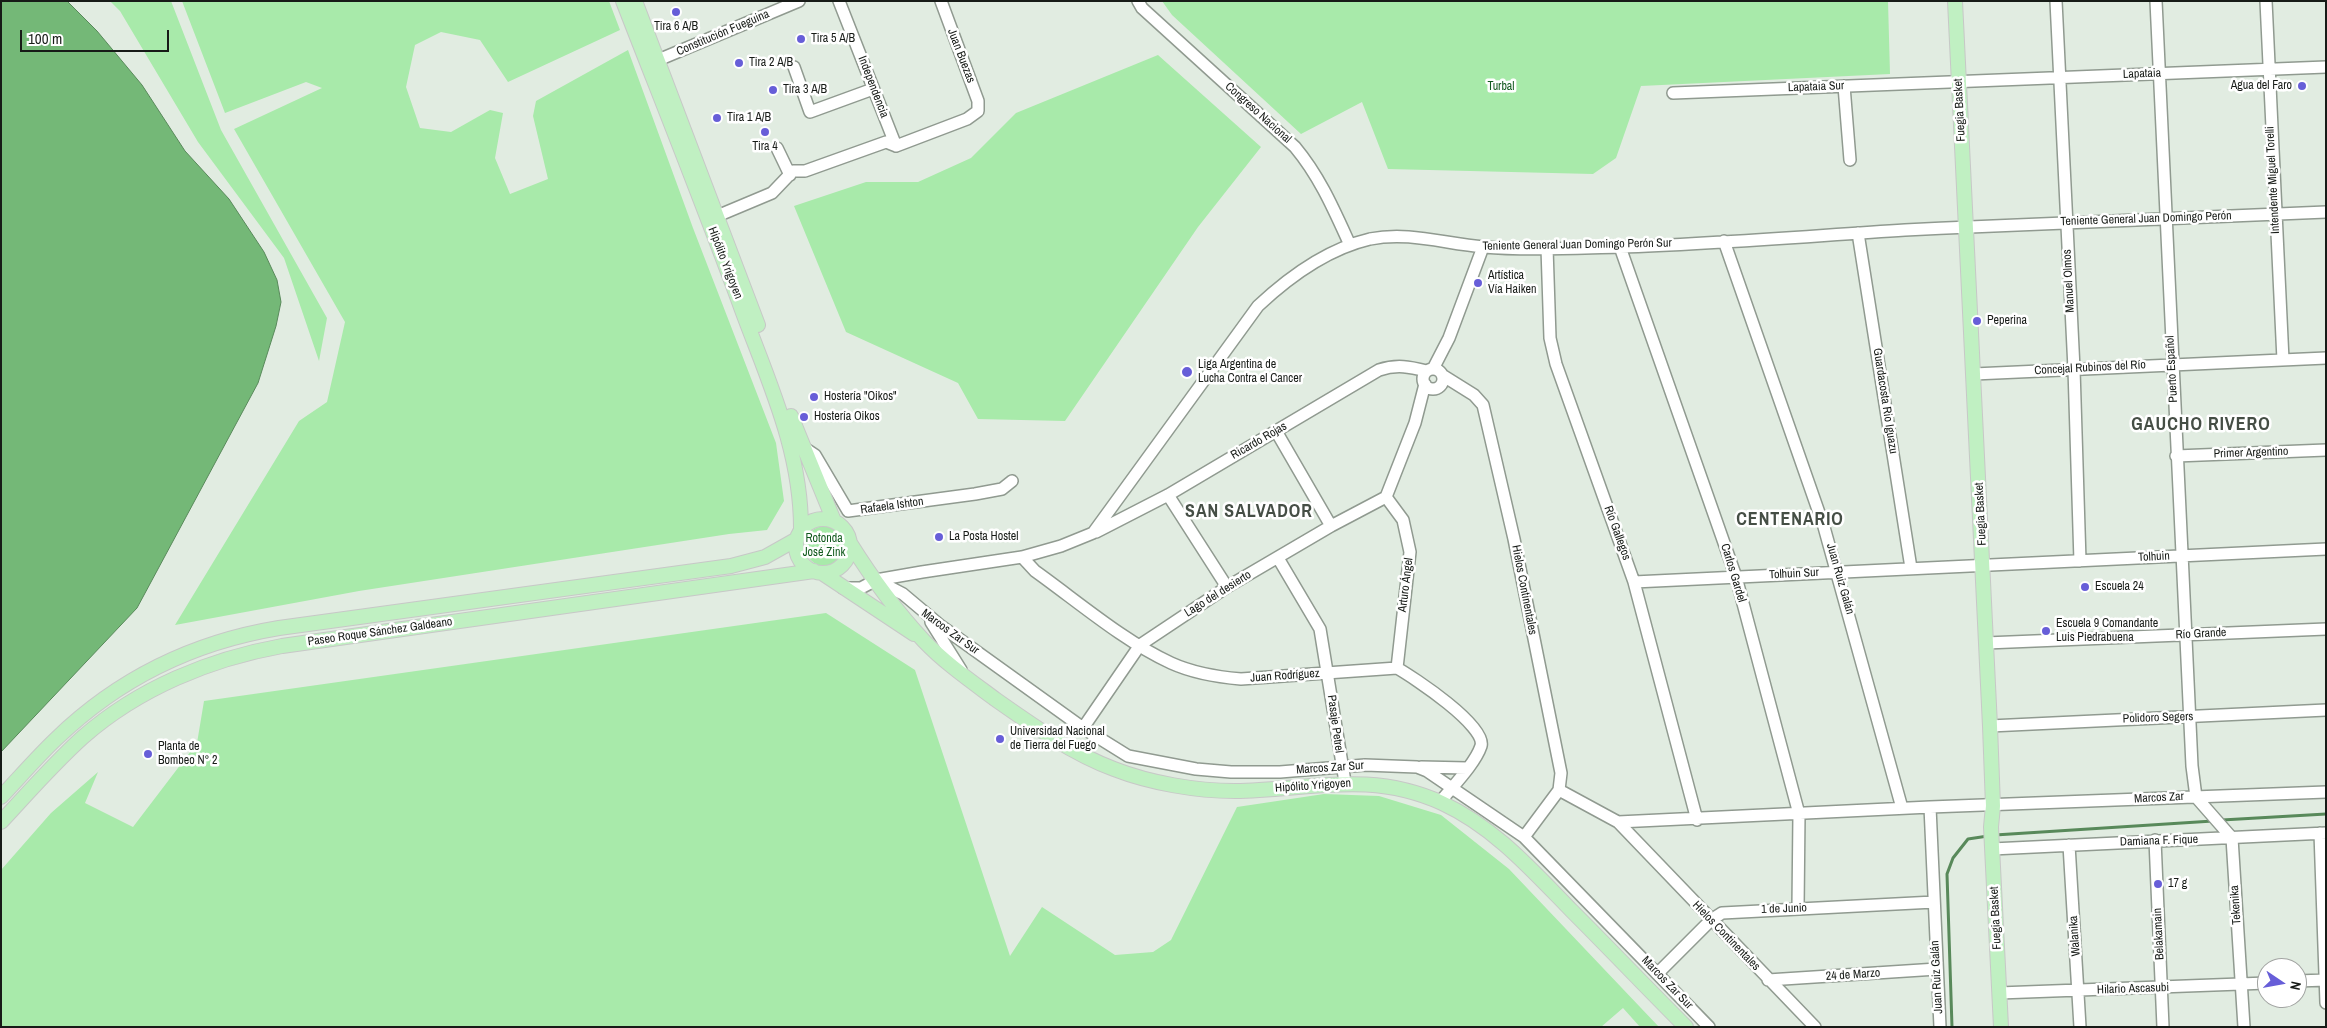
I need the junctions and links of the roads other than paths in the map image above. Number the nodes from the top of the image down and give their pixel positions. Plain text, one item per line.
1 (623, 1) edge
2 (635, 1) edge
3 (799, 1) edge
4 (839, 1) edge
5 (941, 1) edge
6 (1138, 1) edge
7 (1955, 1) edge
8 (2056, 1) edge
9 (2156, 1) edge
10 (2266, 1) edge
11 (652, 63) junction
12 (794, 67) dead end
13 (2326, 67) edge
14 (2268, 70) junction
15 (2159, 74) junction
16 (2060, 77) junction
17 (1958, 82) junction
18 (1844, 86) junction
19 (873, 89) junction
20 (1673, 93) dead end
21 (896, 146) junction
22 (778, 148) dead end
23 (1850, 160) dead end
24 (791, 173) junction
25 (2326, 212) edge
26 (2275, 214) junction
27 (712, 218) junction
28 (2166, 219) junction
29 (2066, 222) junction
30 (1967, 227) junction
31 (1858, 233) junction
32 (1724, 241) junction
33 (1350, 245) junction
34 (1483, 247) junction
35 (1620, 247) junction
36 (1547, 248) junction
37 (2326, 358) edge
38 (2283, 360) junction
39 (2172, 364) junction
40 (2074, 369) junction
41 (1436, 372) junction
42 (1974, 374) junction
43 (1433, 386) junction
44 (1474, 395) junction
45 (1276, 431) junction
46 (803, 447) junction
47 (2326, 450) edge
48 (2176, 456) junction
49 (1012, 481) dead end
50 (1168, 494) junction
51 (1386, 497) junction
52 (848, 512) junction
53 (836, 522) junction
54 (1331, 526) junction
55 (1093, 533) junction
56 (799, 535) junction
57 (850, 543) junction
58 (2326, 549) edge
59 (2180, 556) junction
60 (1022, 557) junction
61 (1278, 558) junction
62 (2080, 561) junction
63 (1983, 566) junction
64 (1911, 568) junction
65 (1838, 571) junction
66 (818, 572) junction
67 (910, 574) junction
68 (1736, 577) junction
69 (876, 580) junction
70 (1634, 582) junction
71 (1227, 587) junction
72 (843, 588) junction
73 (528, 594) junction
74 (903, 594) junction
75 (530, 610) junction
76 (927, 617) junction
77 (2326, 629) edge
78 (2185, 635) junction
79 (923, 640) junction
80 (1986, 643) junction
81 (1140, 645) junction
82 (199, 648) junction
83 (206, 665) junction
84 (1397, 668) junction
85 (1327, 673) junction
86 (964, 676) junction
87 (2326, 710) edge
88 (2190, 717) junction
89 (1990, 726) junction
90 (1083, 728) junction
91 (1341, 766) junction
92 (1417, 767) junction
93 (1467, 768) junction
94 (1345, 782) junction
95 (1452, 787) junction
96 (1559, 790) junction
97 (2326, 792) edge
98 (1, 797) edge
99 (2196, 797) junction
100 (1440, 802) junction
101 (1993, 806) junction
102 (1930, 807) junction
103 (1902, 808) junction
104 (1799, 814) junction
105 (1697, 820) junction
106 (1, 822) edge
107 (1618, 822) junction
108 (2323, 833) edge
109 (1524, 836) junction
110 (2232, 838) junction
111 (2154, 840) junction
112 (2070, 845) junction
113 (1992, 849) junction
114 (1934, 902) junction
115 (1798, 908) junction
116 (1711, 920) junction
117 (1937, 969) junction
118 (1658, 973) junction
119 (1768, 980) junction
120 (2325, 980) edge
121 (2307, 981) edge
122 (2257, 983) edge
123 (2242, 984) junction
124 (2161, 988) junction
125 (2078, 990) junction
126 (1999, 993) junction
127 (2326, 1003) edge
128 (1686, 1027) edge
129 (1709, 1027) edge
130 (1815, 1027) edge
131 (1940, 1027) edge
132 (2000, 1027) edge
133 (2080, 1027) edge
134 (2163, 1027) edge
135 (2244, 1027) edge

1 - 11 main road, Hipólito Yrigoyen
2 - 11 main road, Hipólito Yrigoyen
3 - 11 street, Constitución Fueguina
4 - 19 street, Independencia
5 - 21 street, Juan Buezas
6 - 33 street, Congreso Nacional
7 - 17 main road, Fuegia Basket
8 - 16 street, Manuel Olmos
9 - 15 street, Puerto Español
10 - 14 street, Intendente Miguel Torelli
11 - 27 main road, Hipólito Yrigoyen
12 - 19 street
13 - 14 street, Lapataia
14 - 15 street, Lapataia
14 - 26 street, Intendente Miguel Torelli
15 - 16 street, Lapataia
15 - 28 street, Puerto Español
16 - 17 street, Lapataia
16 - 29 street, Manuel Olmos
17 - 18 street, Lapataia Sur
17 - 30 main road, Fuegia Basket
18 - 20 street, Lapataia Sur
18 - 23 street
19 - 21 street, Independencia
21 - 24 street
22 - 24 street
24 - 27 street
25 - 26 street, Teniente General Juan Domingo Perón
26 - 28 street, Teniente General Juan Domingo Perón
26 - 38 street, Intendente Miguel Torelli
27 - 46 main road, Hipólito Yrigoyen
27 - 56 main road, Hipólito Yrigoyen
28 - 29 street, Teniente General Juan Domingo Perón
28 - 39 street, Puerto Español
29 - 30 street, Teniente General Juan Domingo Perón
29 - 40 street, Manuel Olmos
30 - 31 street, Teniente General Juan Domingo Perón Sur
30 - 42 main road, Fuegia Basket
31 - 32 street, Teniente General Juan Domingo Perón Sur
31 - 64 street, Guardacosta Rio Iguazu
32 - 35 street, Teniente General Juan Domingo Perón Sur
32 - 65 street, Juan Ruiz Galán
33 - 34 street, Teniente General Juan Domingo Perón Sur
33 - 55 street, Teniente General Juan Domingo Perón Sur
34 - 36 street, Teniente General Juan Domingo Perón Sur
34 - 41 street
35 - 36 street, Teniente General Juan Domingo Perón Sur
35 - 68 street, Carlos Gardel
36 - 70 street, Río Gallegos
37 - 38 street, Concejal Rubinos del Río
38 - 39 street, Concejal Rubinos del Río
39 - 40 street, Concejal Rubinos del Río
39 - 48 street, Puerto Español
40 - 42 street, Concejal Rubinos del Río
40 - 62 street, Manuel Olmos
41 - 43 street
41 - 43 street
41 - 44 street, Hielos Continentales
41 - 45 street, Ricardo Rojas
42 - 63 main road, Fuegia Basket
43 - 44 street
43 - 51 street
44 - 96 street, Hielos Continentales
45 - 50 street, Ricardo Rojas
45 - 54 street
46 - 52 street, Rafaela Ishton
46 - 53 main road, Hipólito Yrigoyen
47 - 48 street, Primer Argentino
48 - 59 street, Puerto Español
49 - 52 street, Rafaela Ishton
50 - 55 street, Ricardo Rojas
50 - 71 street
51 - 54 street, Lago del desierto
51 - 84 street, Arturo Ángel
52 - 53 street
53 - 56 main road
53 - 57 main road
54 - 61 street, Lago del desierto
55 - 60 street
56 - 66 main road
56 - 73 main road, Paseo Roque Sánchez Galdeano
57 - 66 main road
57 - 69 main road, Hipólito Yrigoyen
58 - 59 street, Tolhuin
59 - 62 street, Tolhuin
59 - 78 street, Puerto Español
60 - 67 street
60 - 81 street, Juan Rodríguez
61 - 71 street, Lago del desierto
61 - 85 street, Pasaje Petrel
62 - 63 street, Tolhuin
63 - 64 street, Tolhuin Sur
63 - 80 main road, Fuegia Basket
64 - 65 street, Tolhuin Sur
65 - 68 street, Tolhuin Sur
65 - 103 street, Juan Ruiz Galán
66 - 72 main road, Hipólito Yrigoyen
66 - 75 main road, Paseo Roque Sánchez Galdeano
67 - 69 street
67 - 74 street
68 - 70 street, Tolhuin Sur
68 - 104 street, Carlos Gardel
69 - 72 street
69 - 74 street, Marcos Zar Sur
69 - 79 main road, Hipólito Yrigoyen
70 - 105 street, Río Gallegos
71 - 81 street, Lago del desierto
72 - 79 main road, Hipólito Yrigoyen
73 - 75 main road
73 - 82 main road, Paseo Roque Sánchez Galdeano
74 - 76 street, Marcos Zar Sur
75 - 83 main road, Paseo Roque Sánchez Galdeano
76 - 86 street
76 - 90 street, Marcos Zar Sur
77 - 78 street, Río Grande
78 - 80 street, Río Grande
78 - 88 street, Puerto Español
79 - 86 main road, Hipólito Yrigoyen
80 - 89 main road, Fuegia Basket
81 - 85 street, Juan Rodríguez
81 - 90 street, Lago del desierto
82 - 83 main road
82 - 98 main road, Paseo Roque Sánchez Galdeano
83 - 106 main road, Paseo Roque Sánchez Galdeano
84 - 85 street, Juan Rodríguez
84 - 93 street
85 - 91 street, Pasaje Petrel
86 - 94 main road, Hipólito Yrigoyen
87 - 88 street, Polidoro Segers
88 - 89 street, Polidoro Segers
88 - 99 street, Puerto Español
89 - 101 main road, Fuegia Basket
90 - 91 street, Marcos Zar Sur
91 - 92 street, Marcos Zar Sur
91 - 94 street, Pasaje Petrel
92 - 93 street
92 - 95 street, Marcos Zar Sur
93 - 95 street
94 - 100 main road, Hipólito Yrigoyen
95 - 100 street
95 - 109 street, Marcos Zar Sur
96 - 107 street
96 - 109 street
97 - 99 street, Marcos Zar
99 - 101 street, Marcos Zar
99 - 110 street
100 - 128 main road, Hipólito Yrigoyen
101 - 102 street
101 - 113 main road, Fuegia Basket
102 - 103 street
102 - 114 street, Juan Ruiz Galán
103 - 104 street
104 - 105 street
104 - 115 street, Carlos Gardel
105 - 107 street
107 - 116 street, Hielos Continentales
108 - 110 street, Damiana F. Fique
108 - 120 street
109 - 118 street, Marcos Zar Sur
110 - 111 street, Damiana F. Fique
110 - 123 street, Tekenika
111 - 112 street, Damiana F. Fique
111 - 124 street, Belakamain
112 - 113 street, Damiana F. Fique
112 - 125 street, Walanika
113 - 126 main road, Fuegia Basket
114 - 115 street, 1 de Junio
114 - 117 street, Juan Ruiz Galán
115 - 116 street, 1 de Junio
116 - 118 street, 1 de Junio
116 - 119 street, Hielos Continentales
117 - 119 street, 24 de Marzo
117 - 131 street, Juan Ruiz Galán
118 - 129 street, Marcos Zar Sur
119 - 130 street, Hielos Continentales
120 - 121 street
120 - 127 street
122 - 123 street, Hilario Ascasubi
123 - 124 street, Hilario Ascasubi
123 - 135 street, Tekenika
124 - 125 street, Hilario Ascasubi
124 - 134 street, Belakamain
125 - 126 street, Hilario Ascasubi
125 - 133 street, Walanika
126 - 132 main road, Fuegia Basket

